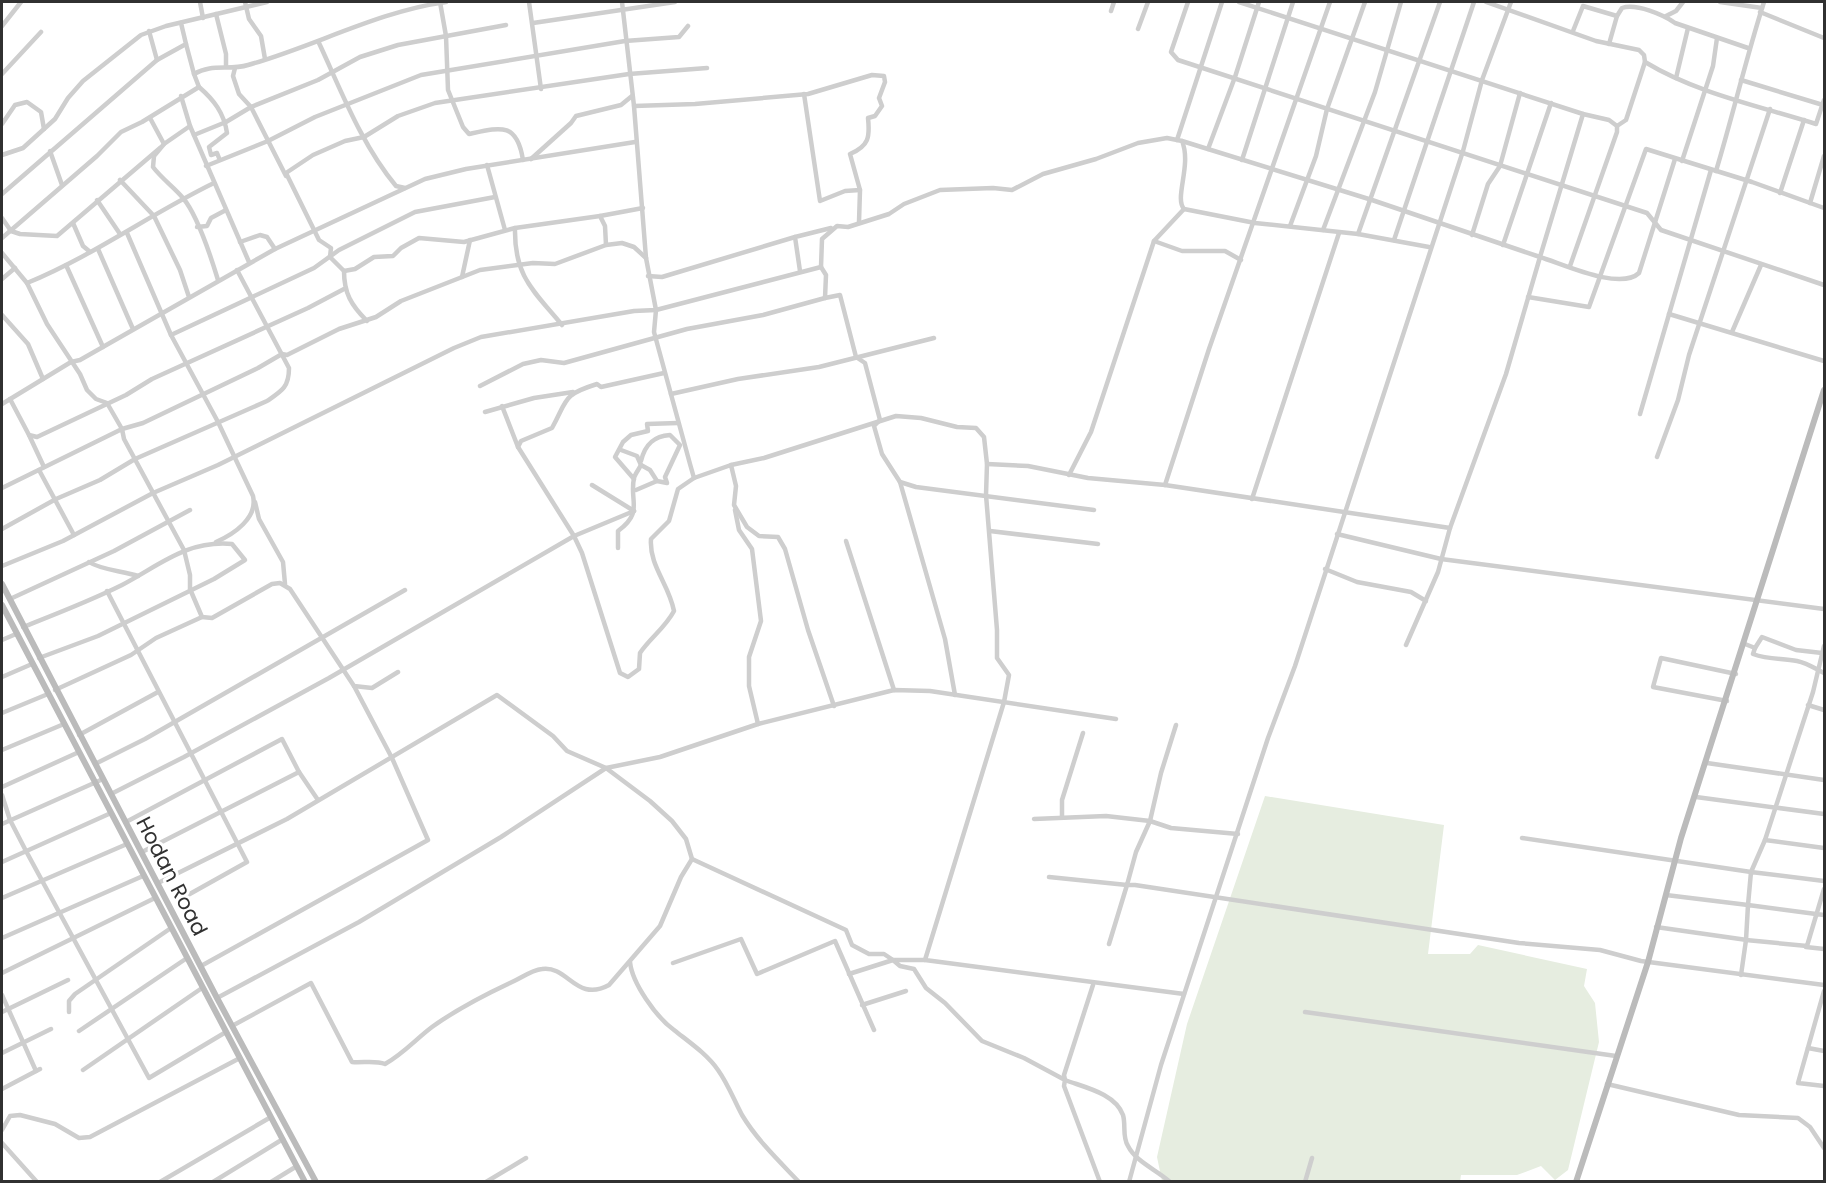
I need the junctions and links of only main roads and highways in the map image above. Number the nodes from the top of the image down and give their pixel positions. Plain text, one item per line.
1 (1824, 390) edge
2 (2, 584) edge
3 (2, 605) edge
4 (305, 1182) edge
5 (316, 1182) edge
6 (1576, 1182) edge

1 - 6 main road
2 - 5 main road, Hodan Road
3 - 4 main road, Hodan Road

